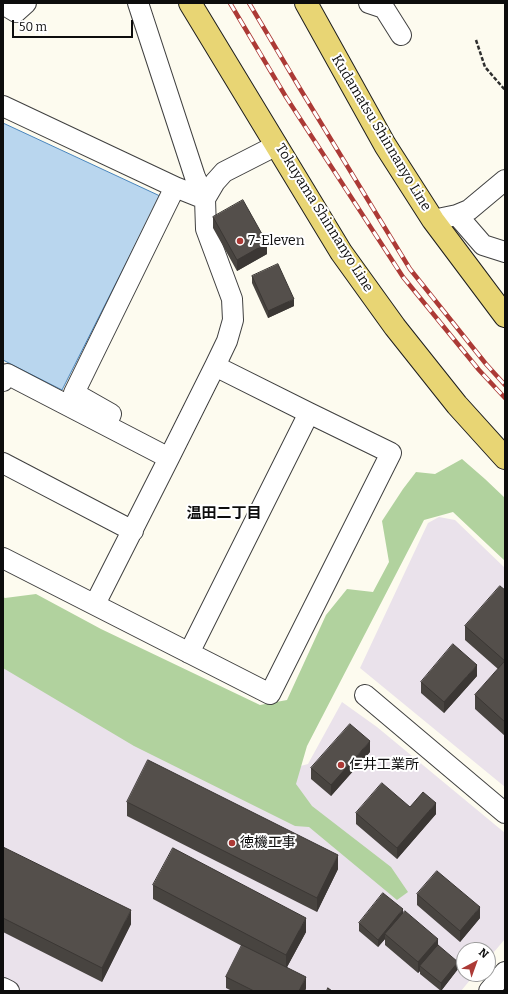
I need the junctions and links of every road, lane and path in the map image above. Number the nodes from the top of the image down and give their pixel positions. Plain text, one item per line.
1 (26, 3) edge
2 (138, 3) edge
3 (190, 3) edge
4 (306, 3) edge
5 (369, 3) edge
6 (3, 4) edge
7 (401, 35) dead end
8 (476, 40) dead end
9 (505, 90) edge
10 (3, 106) edge
11 (277, 145) junction
12 (505, 180) edge
13 (175, 187) junction
14 (205, 199) junction
15 (457, 215) junction
16 (433, 220) junction
17 (505, 252) edge
18 (505, 316) edge
19 (215, 366) junction
20 (3, 381) edge
21 (308, 413) junction
22 (106, 425) junction
23 (169, 458) junction
24 (505, 458) edge
25 (3, 463) edge
26 (133, 531) junction
27 (3, 558) edge
28 (95, 604) junction
29 (188, 653) junction
30 (365, 695) dead end
31 (505, 813) edge
32 (505, 972) edge
33 (3, 988) edge
34 (9, 991) edge
35 (489, 991) edge

1 - 6 street
2 - 14 street
3 - 11 main road, Tokuyama Shinnanyo Line
4 - 16 main road, Kudamatsu Shinnanyo Line
5 - 7 street
8 - 9 path
10 - 13 street
11 - 14 street
11 - 24 main road, Tokuyama Shinnanyo Line
12 - 15 street
13 - 14 street
13 - 22 street
14 - 19 street
15 - 16 street
15 - 17 street
16 - 18 main road, Kudamatsu Shinnanyo Line
19 - 21 street
19 - 23 street
20 - 22 street
21 - 29 street
21 - 29 street
22 - 23 street
23 - 26 street
25 - 26 street
26 - 28 street
27 - 28 street
28 - 29 street
30 - 31 street
32 - 35 street
33 - 34 street

